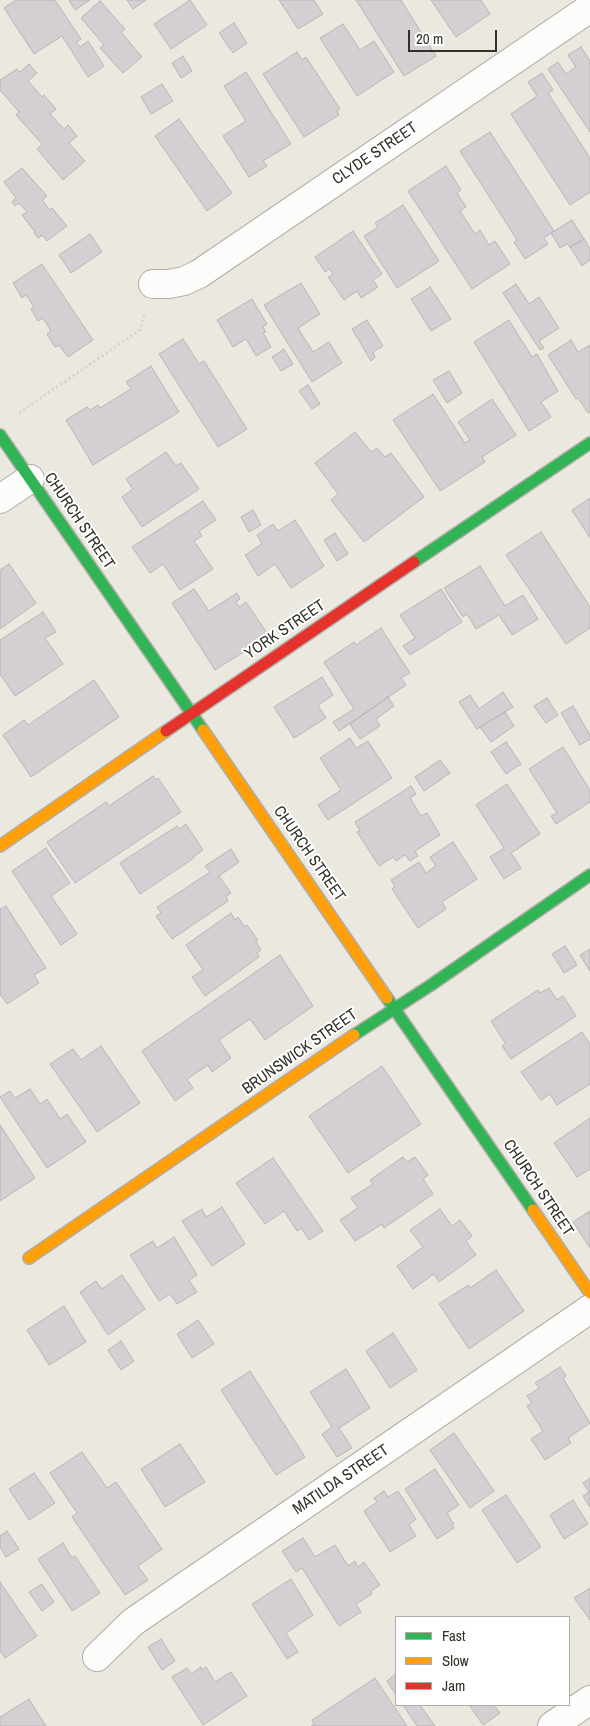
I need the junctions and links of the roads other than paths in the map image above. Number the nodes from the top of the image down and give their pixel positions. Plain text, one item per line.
1 (590, 8) edge
2 (153, 284) road end
3 (0, 435) edge
4 (590, 443) edge
5 (30, 479) junction
6 (0, 499) edge
7 (191, 714) junction
8 (0, 846) edge
9 (590, 875) edge
10 (394, 1009) junction
11 (29, 1258) dead end
12 (590, 1293) edge
13 (590, 1309) edge
14 (97, 1658) dead end
15 (590, 1700) edge
16 (552, 1726) edge

1 - 2 street, CLYDE STREET
3 - 5 street, CHURCH STREET
4 - 7 street, YORK STREET
5 - 6 street
5 - 7 street, CHURCH STREET
7 - 8 street, YORK STREET
7 - 10 street, CHURCH STREET
9 - 10 street, BRUNSWICK STREET
10 - 11 street, BRUNSWICK STREET
10 - 12 street, CHURCH STREET
13 - 14 street, MATILDA STREET
15 - 16 street

